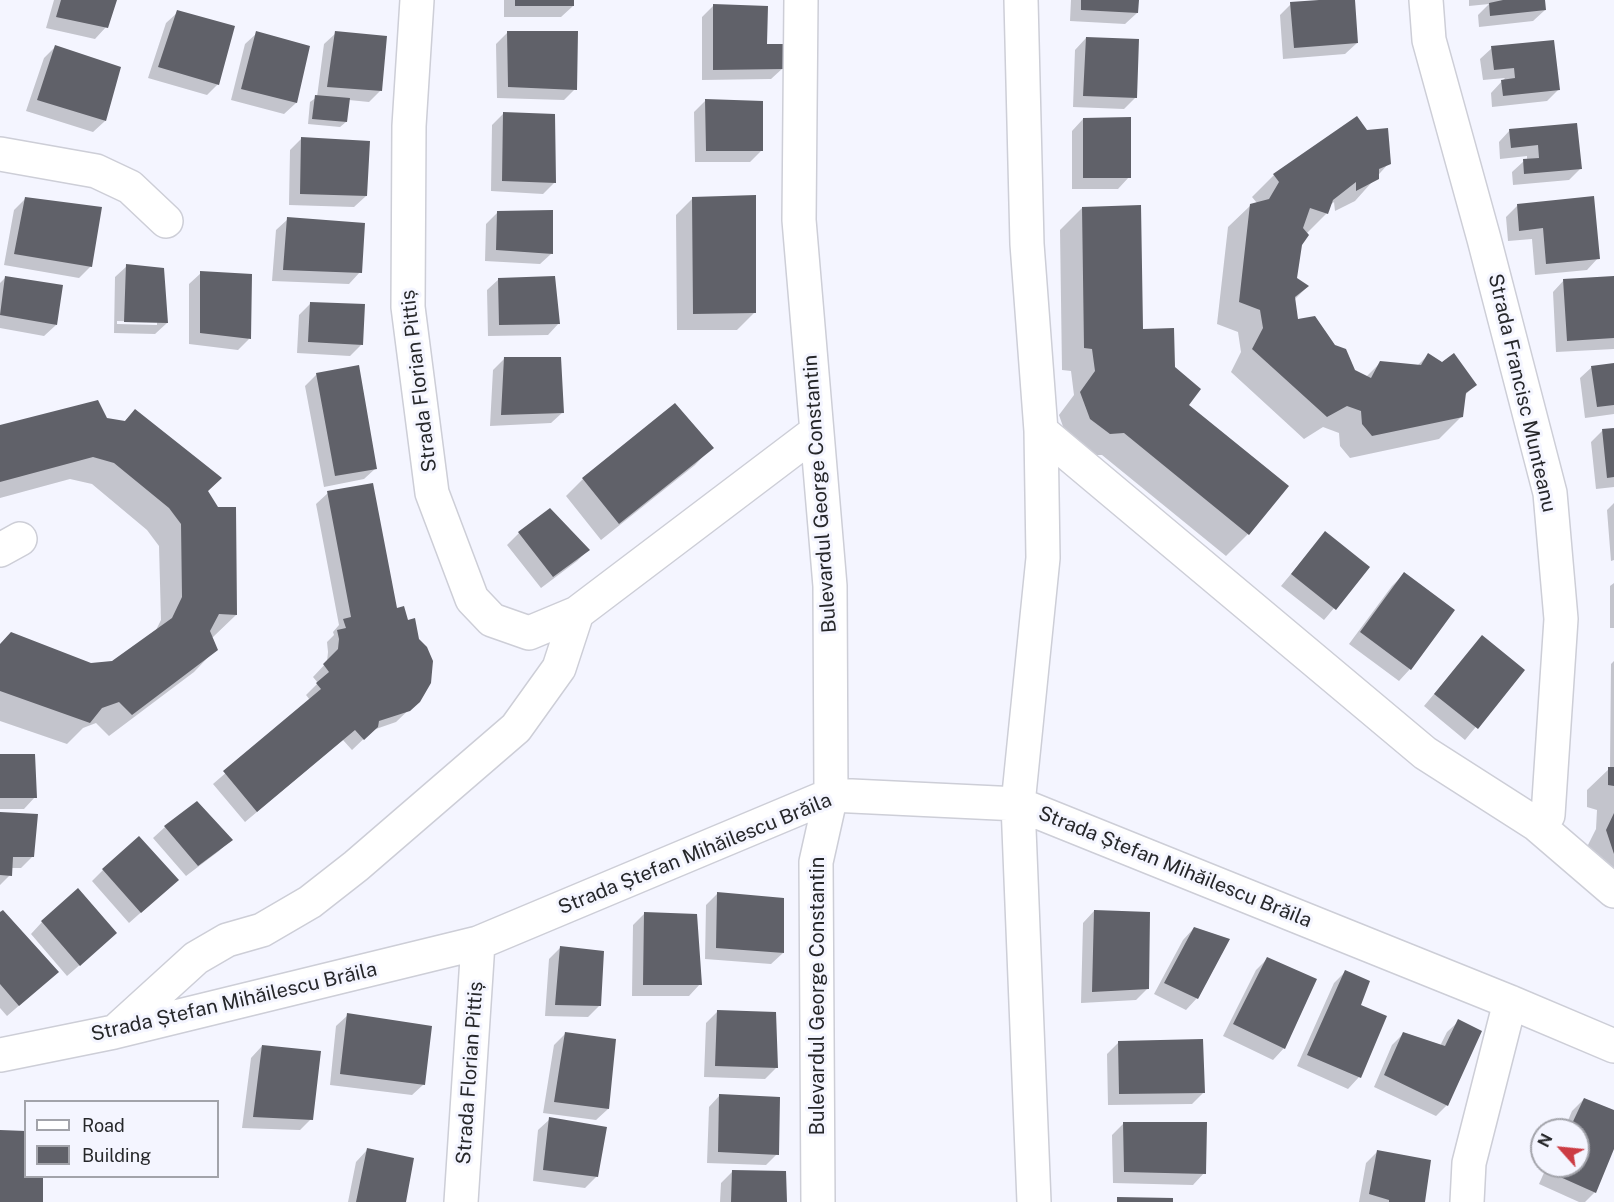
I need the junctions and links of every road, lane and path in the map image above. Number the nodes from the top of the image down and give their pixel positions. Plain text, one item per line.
1 (417, 0) edge
2 (801, 0) edge
3 (1021, 0) edge
4 (1426, 0) edge
5 (0, 154) edge
6 (166, 221) dead end
7 (1041, 431) junction
8 (816, 432) junction
9 (577, 613) junction
10 (831, 795) junction
11 (1018, 804) junction
12 (1536, 824) junction
13 (1614, 891) edge
14 (478, 943) junction
15 (1510, 1002) junction
16 (114, 1032) junction
17 (1614, 1046) edge
18 (0, 1055) edge
19 (461, 1202) edge
20 (818, 1202) edge
21 (1034, 1202) edge
22 (1467, 1202) edge

1 - 9 street, Strada Florian Pittiș
2 - 8 street, Bulevardul George Constantin
3 - 7 street
4 - 12 street, Strada Francisc Munteanu
5 - 6 street
7 - 11 street
7 - 12 street
8 - 9 street, Strada Florian Pittiș
8 - 10 street, Bulevardul George Constantin
9 - 16 street
10 - 11 street, Strada Ștefan Mihăilescu Brăila
10 - 14 street, Strada Ștefan Mihăilescu Brăila
10 - 20 street, Bulevardul George Constantin
11 - 15 street, Strada Ștefan Mihăilescu Brăila
11 - 21 street
12 - 13 street
14 - 16 street, Strada Ștefan Mihăilescu Brăila
14 - 19 street, Strada Florian Pittiș
15 - 17 street, Strada Ștefan Mihăilescu Brăila
15 - 22 street
16 - 18 street, Strada Ștefan Mihăilescu Brăila

